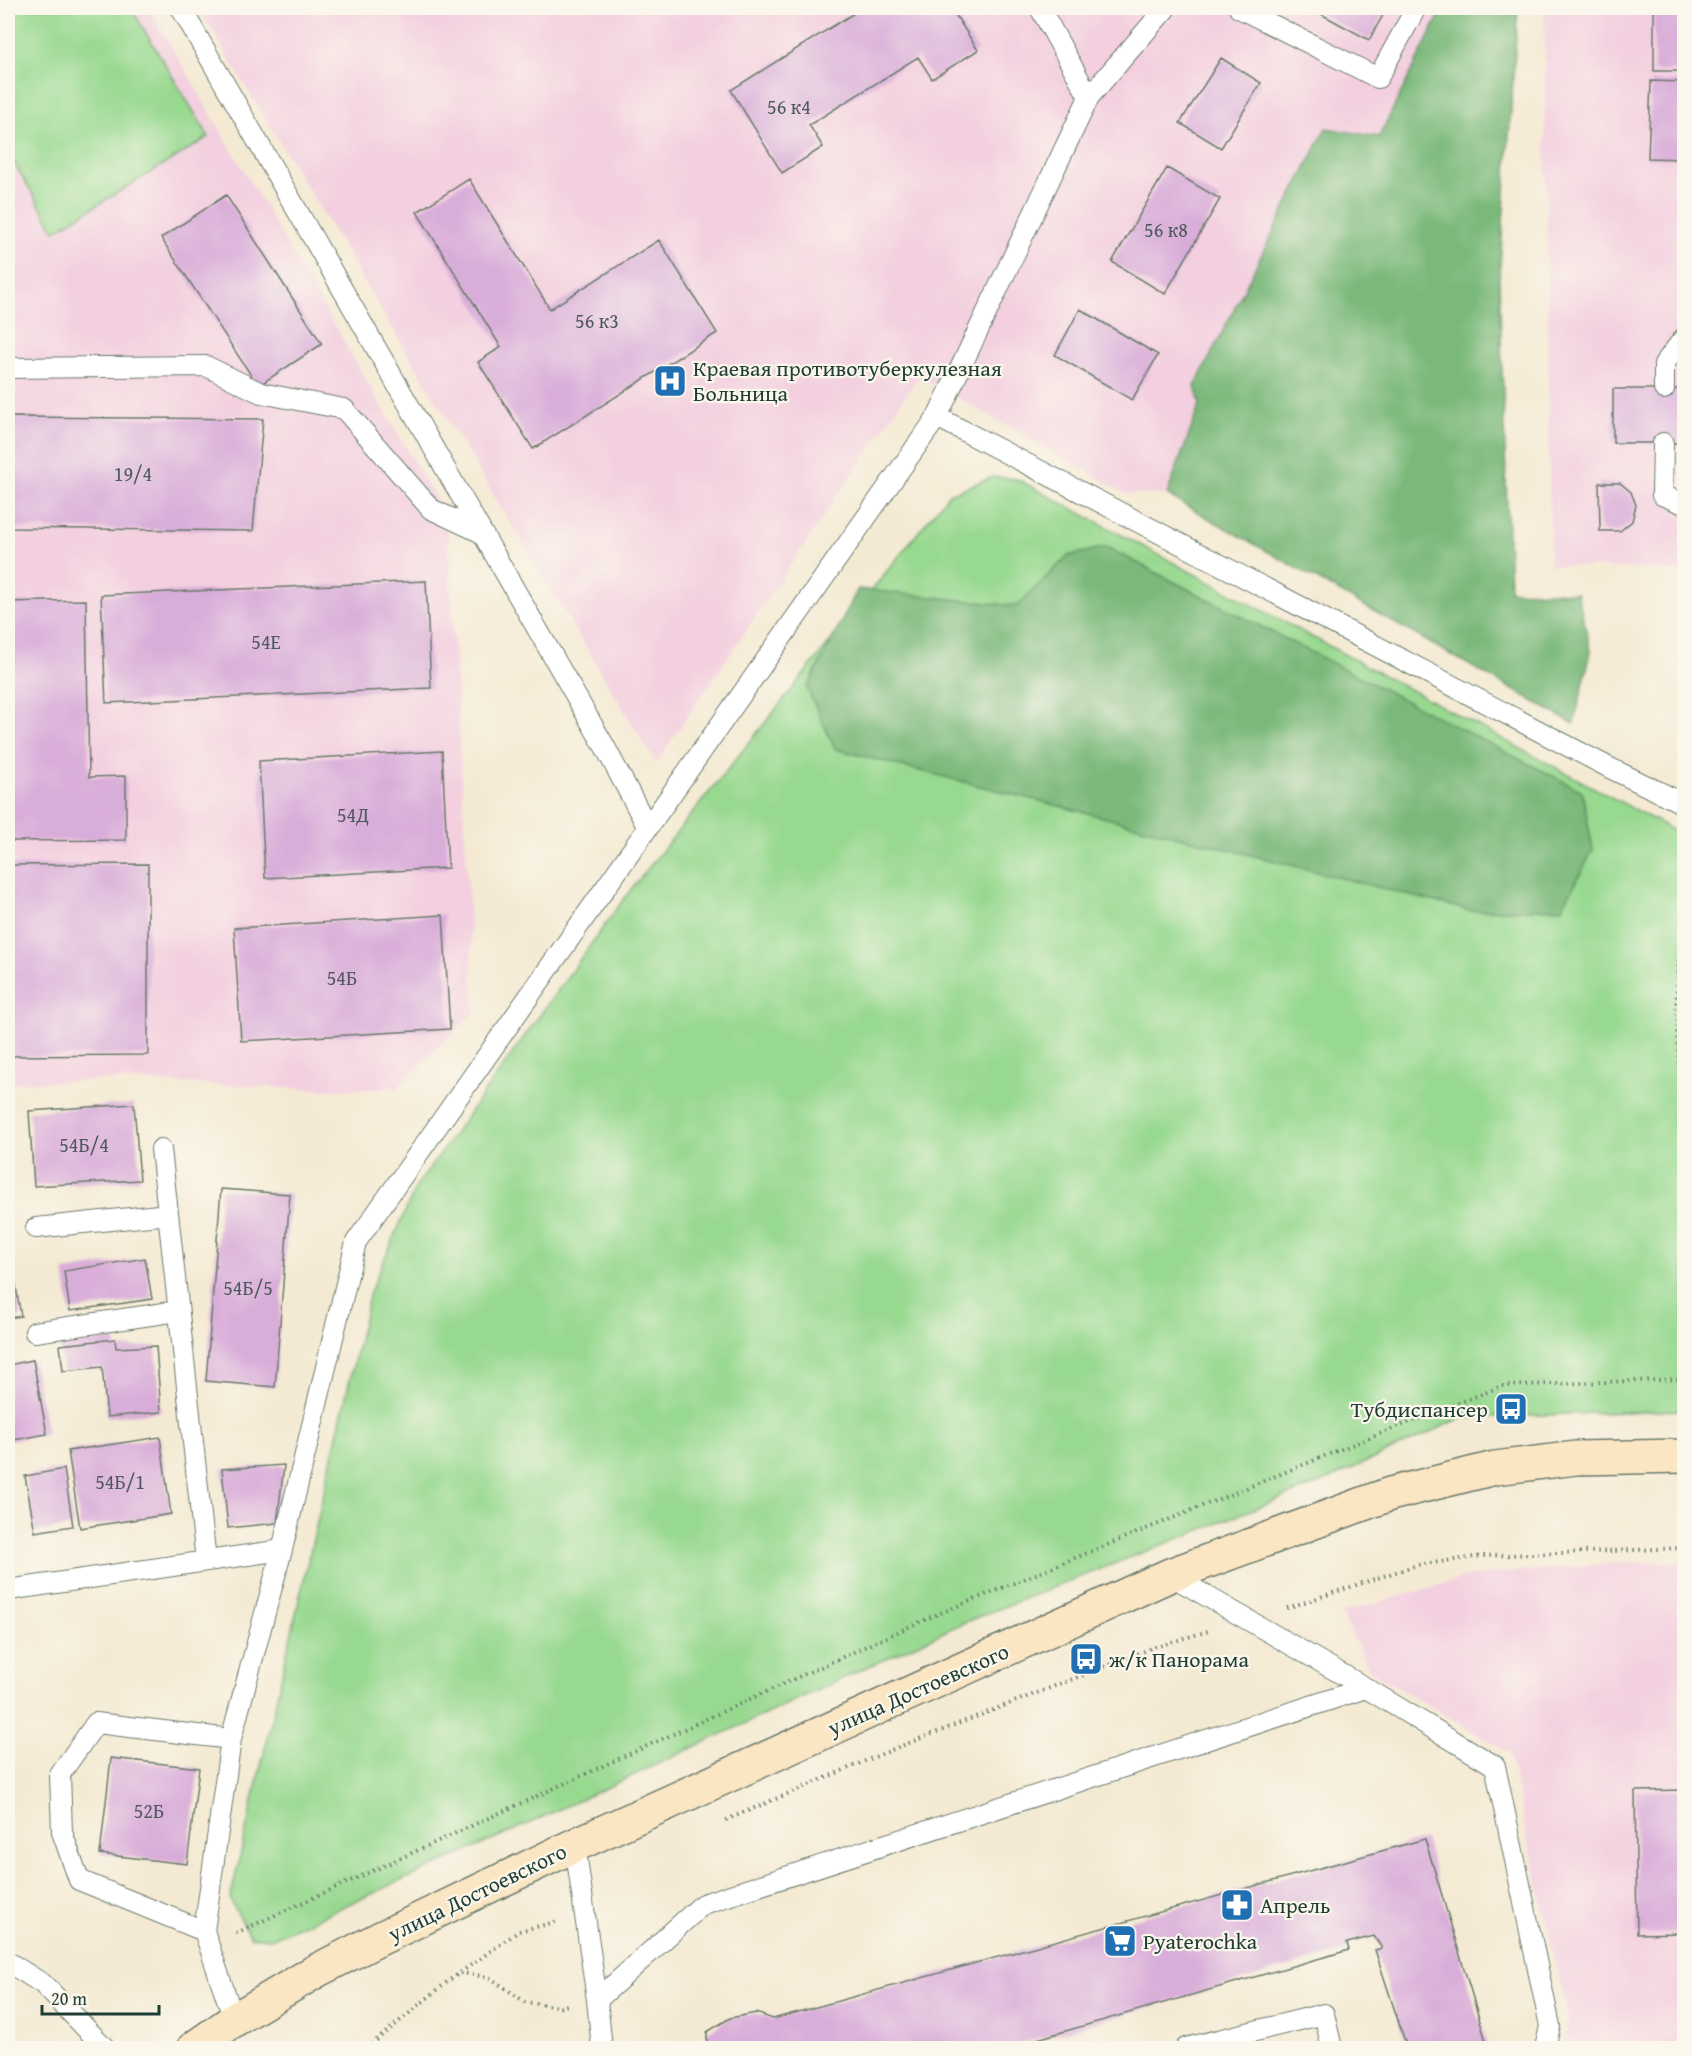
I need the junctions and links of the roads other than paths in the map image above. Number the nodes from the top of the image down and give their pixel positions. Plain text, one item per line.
1 (181, 8) edge
2 (1040, 8) edge
3 (1166, 8) edge
4 (1239, 8) edge
5 (1416, 8) edge
6 (1089, 97) junction
7 (1684, 338) edge
8 (8, 368) edge
9 (1664, 389) dead end
10 (937, 417) junction
11 (1663, 443) dead end
12 (1684, 504) edge
13 (482, 533) junction
14 (1684, 804) edge
15 (648, 828) junction
16 (160, 1149) dead end
17 (168, 1214) junction
18 (36, 1228) dead end
19 (178, 1311) junction
20 (35, 1332) dead end
21 (1684, 1456) edge
22 (282, 1550) junction
23 (206, 1561) junction
24 (1170, 1575) junction
25 (8, 1590) edge
26 (1366, 1688) junction
27 (231, 1739) junction
28 (575, 1845) junction
29 (207, 1939) junction
30 (8, 1962) edge
31 (597, 2000) junction
32 (234, 2020) junction
33 (98, 2046) edge
34 (194, 2049) edge
35 (602, 2049) edge
36 (1186, 2049) edge
37 (1332, 2049) edge
38 (1545, 2049) edge

1 - 13 lane
2 - 6 lane
3 - 6 lane
4 - 5 lane
6 - 10 lane
7 - 9 lane
8 - 13 lane
10 - 14 lane
10 - 15 lane
11 - 12 lane
13 - 15 lane
15 - 22 lane
16 - 17 lane
17 - 18 lane
17 - 19 lane
19 - 20 lane
19 - 23 lane
21 - 24 main road, улица Достоевского
22 - 23 lane
22 - 27 lane
23 - 25 lane
24 - 26 lane
24 - 28 main road, улица Достоевского
26 - 31 lane
26 - 38 lane
27 - 29 lane
27 - 29 lane
28 - 31 lane
28 - 32 main road, улица Достоевского
29 - 32 lane
30 - 33 lane
31 - 35 lane
32 - 34 main road, улица Достоевского
36 - 37 lane

